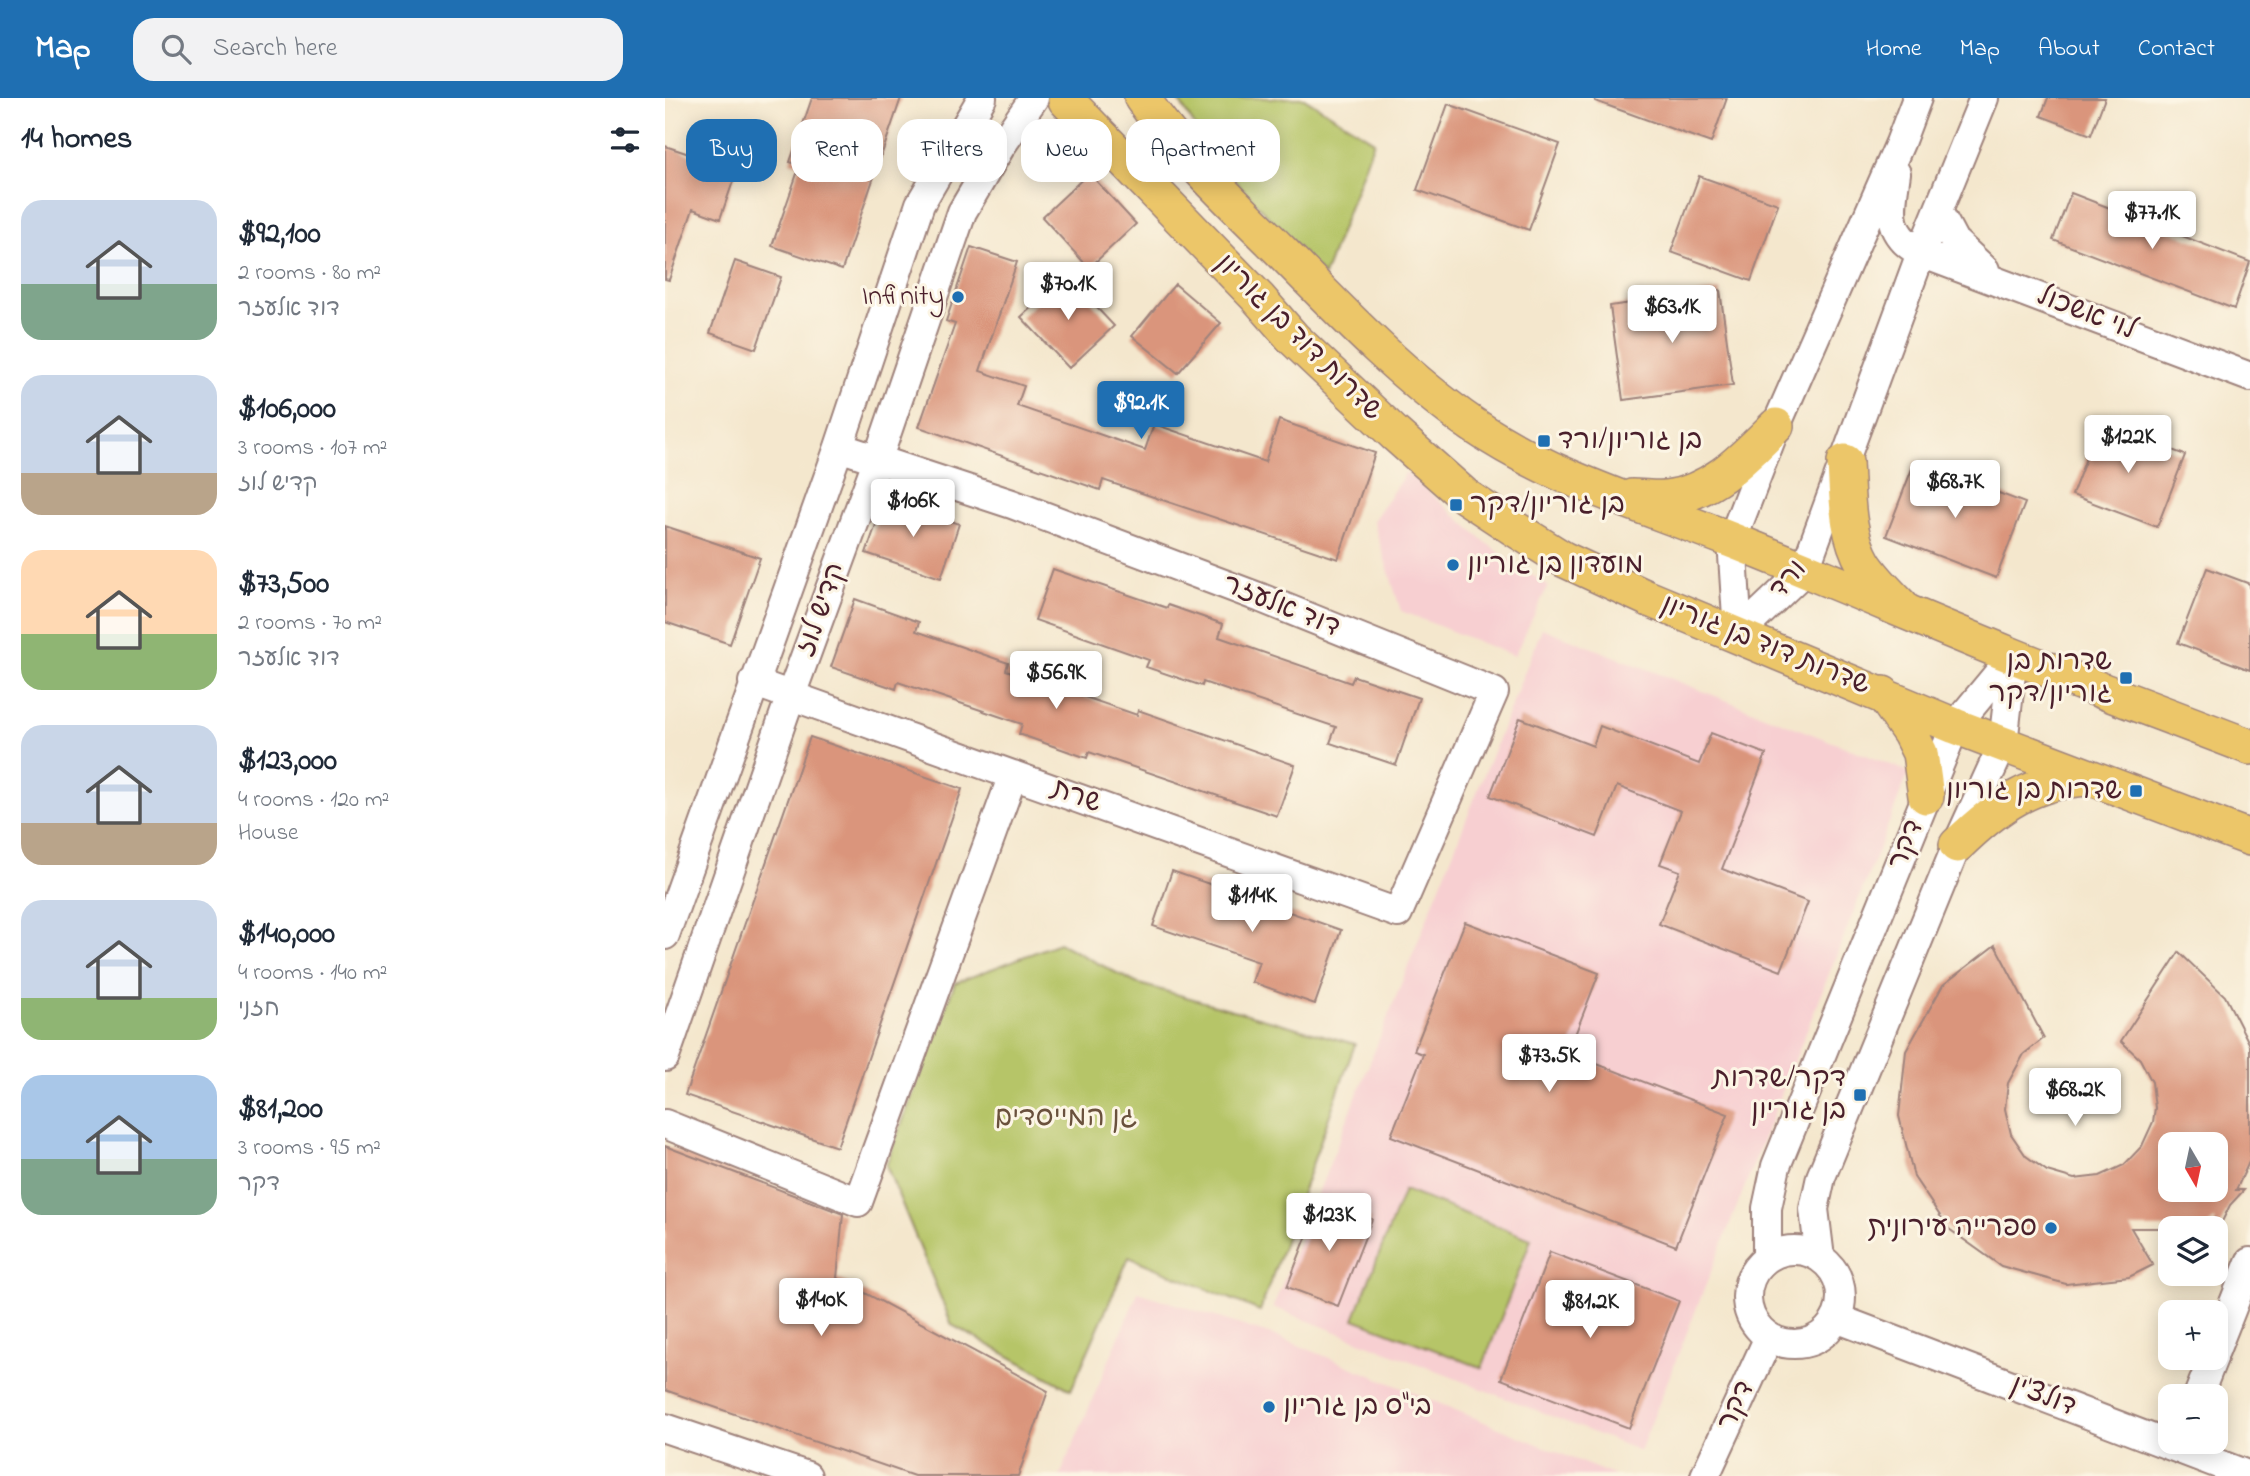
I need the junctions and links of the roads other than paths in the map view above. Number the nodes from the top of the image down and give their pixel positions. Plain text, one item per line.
1 (982, 98) edge
2 (1142, 98) edge
3 (1917, 98) edge
4 (1984, 98) edge
5 (1058, 99) edge
6 (1900, 143) junction
7 (1938, 211) junction
8 (1921, 253) junction
9 (1995, 279) junction
10 (2250, 377) edge
11 (1776, 426) junction
12 (839, 447) junction
13 (877, 461) junction
14 (1845, 462) junction
15 (1615, 496) junction
16 (1732, 540) junction
17 (1804, 571) junction
18 (1905, 611) junction
19 (1738, 634) junction
20 (2013, 656) junction
21 (753, 682) junction
22 (1883, 694) junction
23 (791, 695) junction
24 (1955, 726) junction
25 (2003, 744) junction
26 (2250, 747) edge
27 (1013, 775) junction
28 (2094, 778) junction
29 (1926, 796) junction
30 (2250, 838) edge
31 (1957, 845) junction
32 (1398, 913) joint
33 (665, 935) edge
34 (665, 1057) edge
35 (665, 1124) edge
36 (1767, 1258) junction
37 (1820, 1258) junction
38 (2250, 1262) edge
39 (1836, 1318) junction
40 (2228, 1318) edge
41 (1769, 1337) junction
42 (665, 1428) edge
43 (2158, 1437) edge
44 (2200, 1454) edge
45 (807, 1476) edge
46 (1705, 1476) edge
47 (2250, 1476) edge

1 - 12 street, קדיש לוז
2 - 15 main road, שדרות דוד בן גוריון
3 - 6 street, ורד
4 - 7 street, ורד
5 - 13 street, קדיש לוז
5 - 19 main road, שדרות דוד בן גוריון
6 - 8 street
6 - 11 street, ורד
7 - 8 street, ורד
7 - 9 street
8 - 9 street, לוי אשכול
8 - 14 street, ורד
9 - 10 street, לוי אשכול
11 - 15 main road
11 - 16 street, ורד
12 - 13 street, דוד אלעזר
12 - 21 street, קדיש לוז
13 - 23 street, קדיש לוז
13 - 32 street, דוד אלעזר
14 - 17 street, ורד
14 - 18 main road
15 - 16 main road, שדרות דוד בן גוריון
16 - 17 main road, שדרות דוד בן גוריון
16 - 19 street, ורד
17 - 18 main road, שדרות דוד בן גוריון
17 - 19 street, ורד
18 - 20 main road, שדרות דוד בן גוריון
19 - 22 main road, שדרות דוד בן גוריון
20 - 24 street, דקר
20 - 25 street, דקר
20 - 26 main road, שדרות דוד בן גוריון
21 - 23 street, שרת
21 - 33 street, קדיש לוז
22 - 24 main road, שדרות דוד בן גוריון
22 - 29 main road
23 - 27 street, שרת
23 - 34 street, קדיש לוז
24 - 25 main road, שדרות דוד בן גוריון
24 - 29 street, דקר
25 - 28 main road, שדרות דוד בן גוריון
25 - 31 street, דקר
27 - 32 street, שרת
27 - 35 street
28 - 30 main road, שדרות דוד בן גוריון
28 - 31 main road
29 - 36 street, דקר
31 - 37 street, דקר
36 - 37 street
36 - 41 street
37 - 39 street
38 - 40 street
39 - 41 street
39 - 43 street, דולצ'ין
41 - 46 street, דקר
42 - 45 street
44 - 47 street, דולצ'ין

